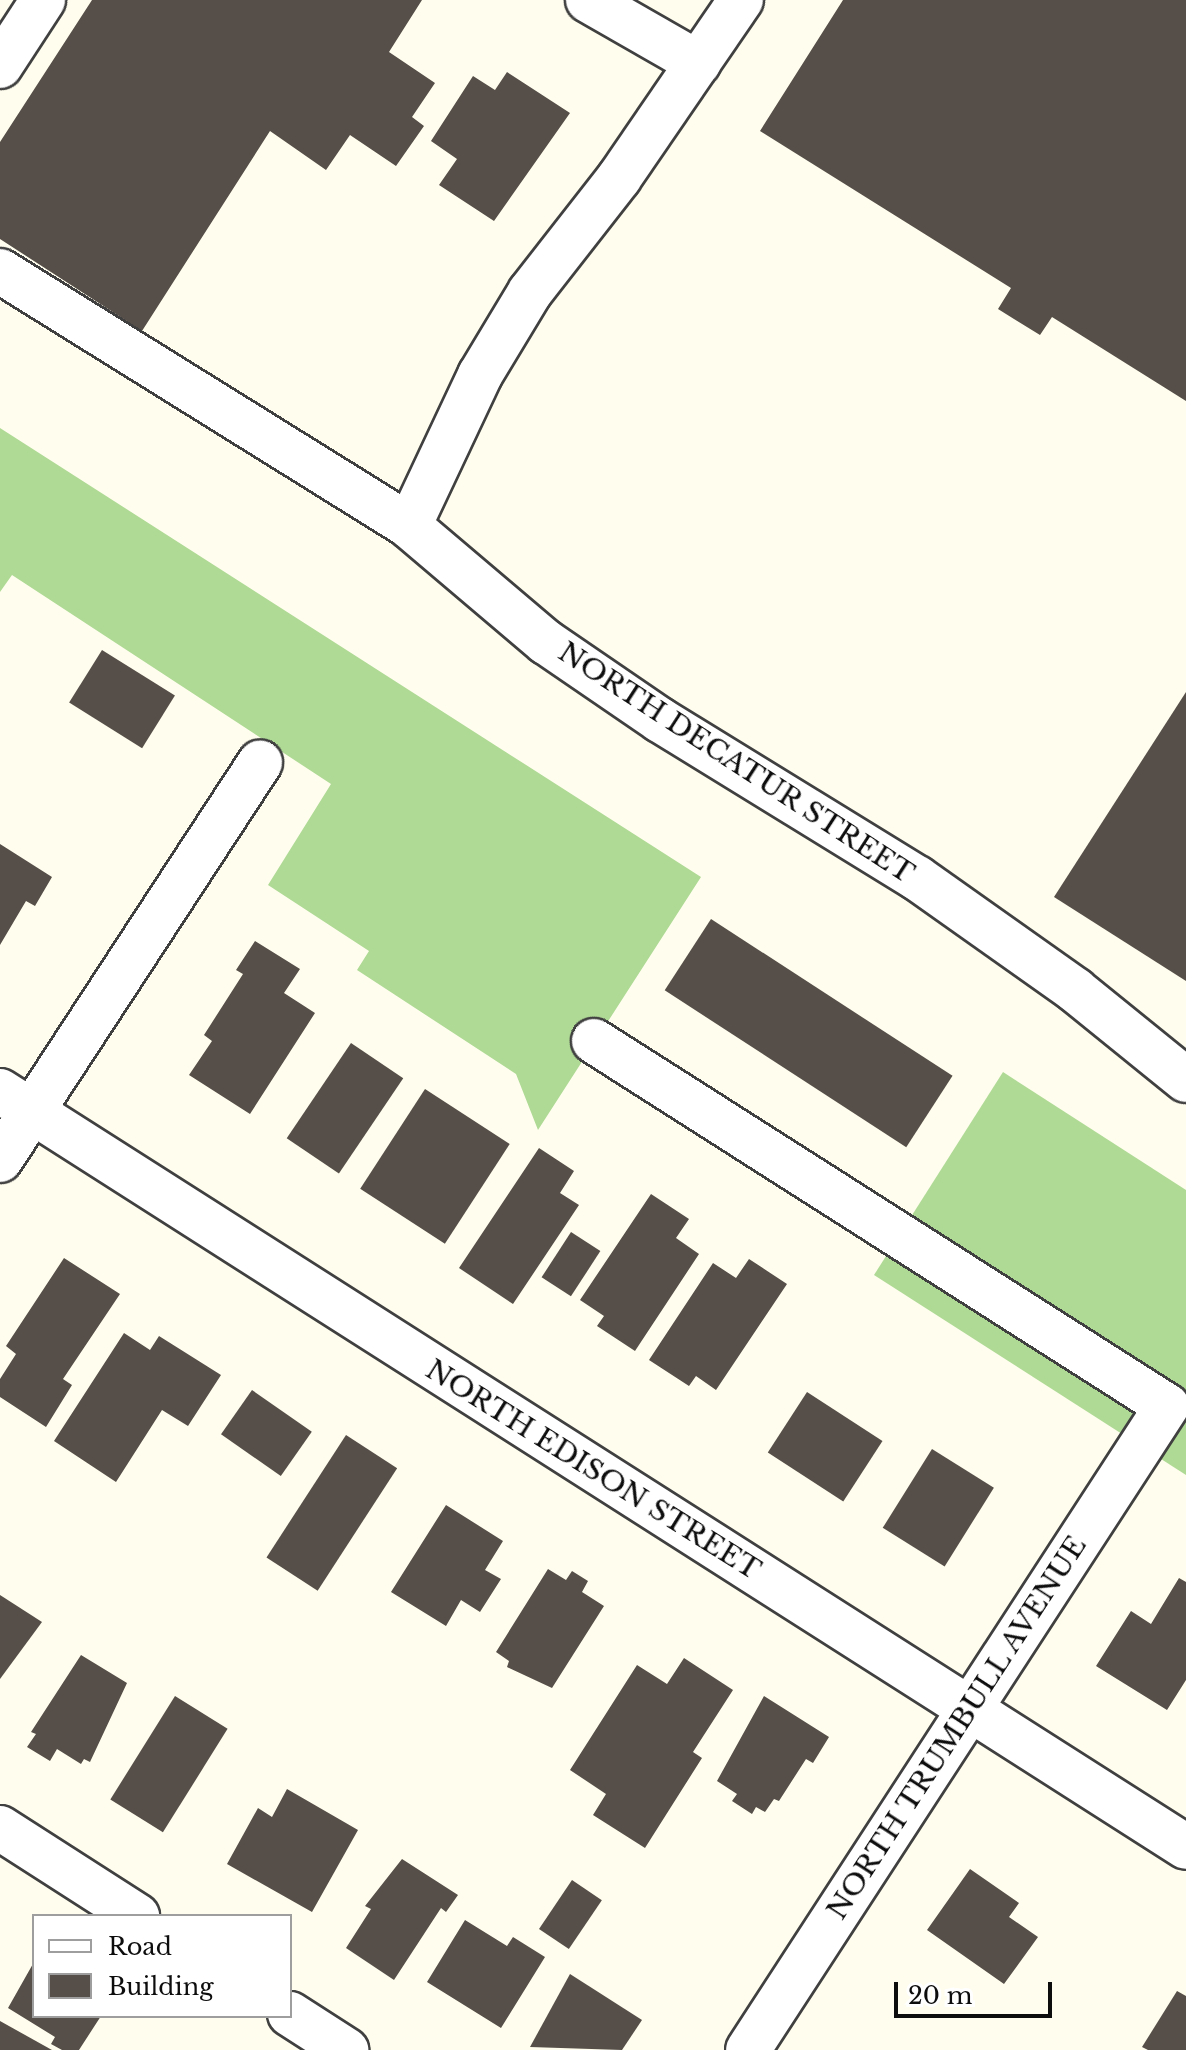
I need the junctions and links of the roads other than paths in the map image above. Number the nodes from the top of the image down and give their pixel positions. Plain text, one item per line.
1 (43, 0) edge
2 (588, 0) edge
3 (741, 0) edge
4 (698, 63) junction
5 (0, 66) edge
6 (0, 271) edge
7 (409, 526) junction
8 (260, 762) dead end
9 (594, 1041) dead end
10 (1186, 1080) edge
11 (16, 1101) edge
12 (0, 1160) edge
13 (969, 1709) junction
14 (0, 1828) edge
15 (1186, 1847) edge
16 (134, 1914) edge
17 (292, 2015) edge
18 (346, 2050) edge
19 (748, 2050) edge

1 - 5 street
2 - 4 street
3 - 4 street
4 - 7 street
6 - 7 street, NORTH DECATUR STREET
7 - 10 street, NORTH DECATUR STREET
8 - 11 street
9 - 13 street, NORTH TRUMBULL AVENUE
11 - 12 street
11 - 13 street, NORTH EDISON STREET
13 - 15 street, NORTH EDISON STREET
13 - 19 street, NORTH TRUMBULL AVENUE
14 - 16 street
17 - 18 street

